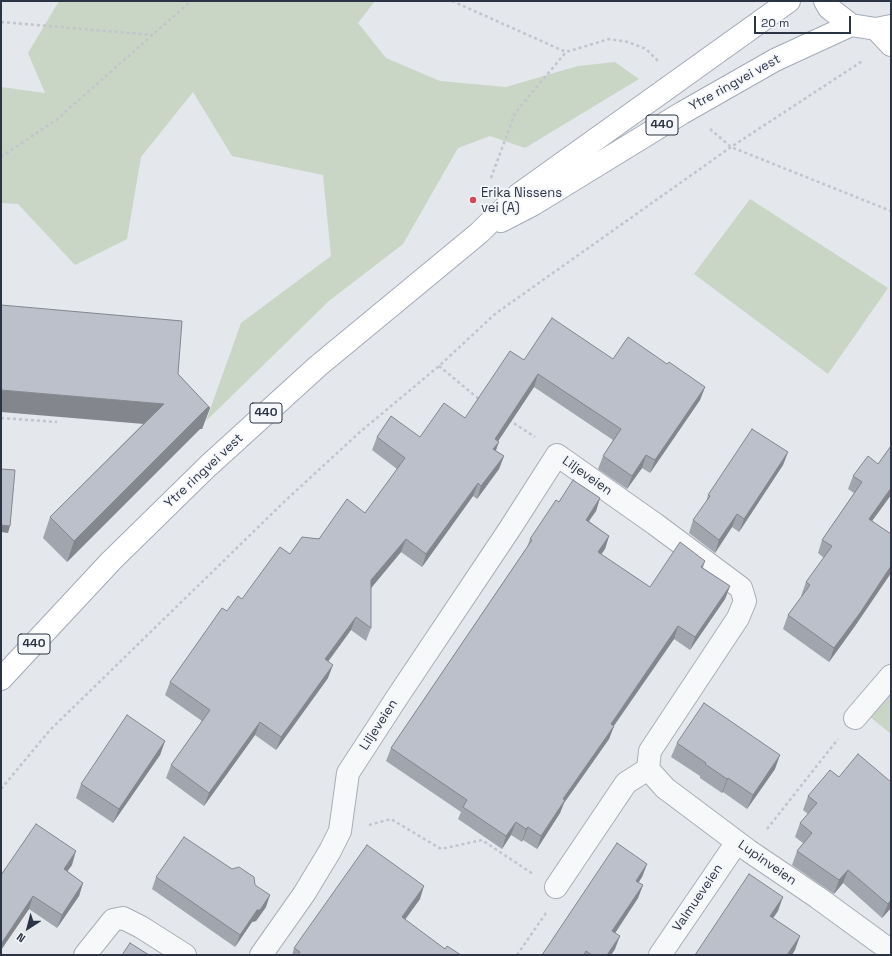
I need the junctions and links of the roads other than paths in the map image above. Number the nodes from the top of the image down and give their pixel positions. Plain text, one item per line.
1 (789, 1) edge
2 (825, 1) edge
3 (851, 24) junction
4 (883, 27) edge
5 (891, 45) edge
6 (479, 233) junction
7 (891, 676) edge
8 (1, 679) edge
9 (855, 718) road end
10 (648, 769) junction
11 (743, 846) junction
12 (556, 887) road end
13 (891, 951) edge
14 (85, 955) edge
15 (186, 955) edge
16 (261, 955) edge
17 (660, 955) edge

1 - 6 main road, Ytre ringvei vest / 440
2 - 3 main road
3 - 4 main road
3 - 6 main road, Ytre ringvei vest / 440
4 - 5 main road
6 - 8 main road, Ytre ringvei vest / 440
7 - 9 street
10 - 11 street, Lupinveien
10 - 12 street
10 - 16 street, Liljeveien
11 - 13 street, Lupinveien
11 - 17 street, Valmueveien
14 - 15 street

